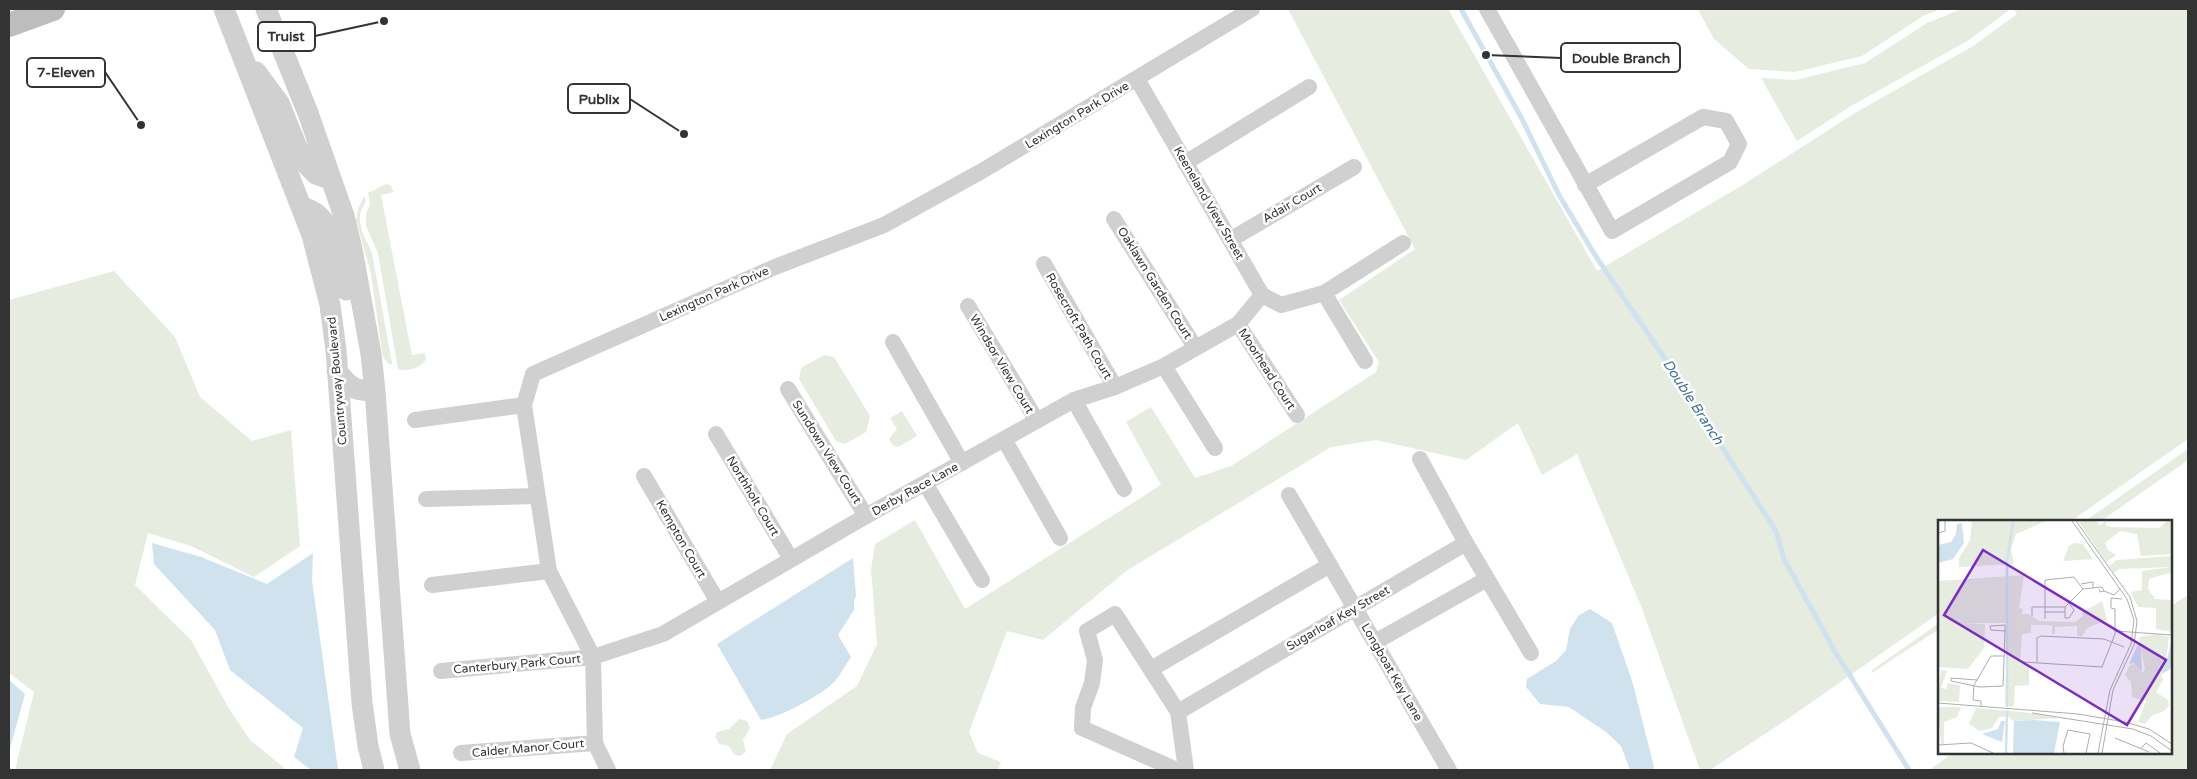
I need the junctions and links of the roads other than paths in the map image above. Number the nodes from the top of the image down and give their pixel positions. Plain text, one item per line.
1 (54, 9) edge
2 (224, 9) edge
3 (266, 9) edge
4 (1252, 9) edge
5 (1487, 9) edge
6 (9, 25) edge
7 (242, 54) junction
8 (1137, 79) junction
9 (1309, 87) dead end
10 (1185, 163) junction
11 (1354, 167) dead end
12 (330, 179) junction
13 (1585, 185) junction
14 (301, 207) junction
15 (1114, 220) dead end
16 (1230, 240) junction
17 (1403, 243) dead end
18 (1044, 264) dead end
19 (1324, 293) junction
20 (1262, 295) junction
21 (968, 306) dead end
22 (1238, 324) junction
23 (893, 342) dead end
24 (1195, 347) junction
25 (1365, 361) dead end
26 (1164, 366) junction
27 (337, 371) junction
28 (374, 383) junction
29 (1115, 387) junction
30 (788, 389) dead end
31 (1074, 400) junction
32 (524, 406) junction
33 (1296, 414) dead end
34 (415, 420) dead end
35 (1036, 421) junction
36 (716, 434) dead end
37 (1004, 439) junction
38 (1215, 448) dead end
39 (1420, 459) dead end
40 (962, 463) junction
41 (644, 476) dead end
42 (926, 483) junction
43 (1124, 490) dead end
44 (1290, 495) dead end
45 (537, 496) junction
46 (426, 500) dead end
47 (866, 516) junction
48 (1060, 538) dead end
49 (1466, 542) junction
50 (791, 559) junction
51 (1330, 565) junction
52 (549, 571) junction
53 (1487, 579) junction
54 (982, 580) dead end
55 (432, 584) dead end
56 (718, 602) junction
57 (1355, 608) junction
58 (356, 613) junction
59 (1375, 642) junction
60 (1531, 654) dead end
61 (593, 657) junction
62 (1151, 669) junction
63 (440, 671) dead end
64 (1178, 712) junction
65 (595, 742) junction
66 (461, 753) dead end
67 (374, 770) edge
68 (387, 770) edge
69 (410, 770) edge
70 (608, 770) edge
71 (1177, 770) edge
72 (1186, 770) edge
73 (1449, 770) edge

1 - 6 main road
2 - 7 street, Countryway Boulevard
3 - 12 street
4 - 8 street, Lexington Park Drive
5 - 13 street
7 - 12 street
7 - 14 street, Countryway Boulevard
8 - 10 street, Keeneland View Street
8 - 32 street, Lexington Park Drive
9 - 10 street
10 - 16 street, Keeneland View Street
11 - 16 street, Adair Court
12 - 28 street
13 - 13 street
14 - 27 street, Countryway Boulevard
14 - 28 street
15 - 24 street, Oaklawn Garden Court
16 - 20 street, Keeneland View Street
17 - 19 street
18 - 29 street, Rosecroft Path Court
19 - 20 street
19 - 25 street
20 - 22 street
21 - 35 street, Windsor View Court
22 - 24 street, Derby Race Lane
22 - 33 street, Moorhead Court
23 - 40 street
24 - 26 street, Derby Race Lane
26 - 29 street, Derby Race Lane
26 - 38 street
27 - 28 street
27 - 58 street, Countryway Boulevard
28 - 69 street
29 - 31 street, Derby Race Lane
30 - 47 street, Sundown View Court
31 - 35 street, Derby Race Lane
31 - 43 street
32 - 34 street
32 - 45 street, Lexington Park Drive
35 - 37 street, Derby Race Lane
36 - 50 street, Northholt Court
37 - 40 street, Derby Race Lane
37 - 48 street
39 - 49 street
40 - 42 street, Derby Race Lane
41 - 56 street, Kempton Court
42 - 47 street, Derby Race Lane
42 - 54 street
44 - 51 street, Longboat Key Lane
45 - 46 street
45 - 52 street, Lexington Park Drive
47 - 50 street, Derby Race Lane
49 - 53 street
49 - 57 street, Sugarloaf Key Street
50 - 56 street, Derby Race Lane
51 - 57 street, Longboat Key Lane
51 - 62 street
52 - 55 street
52 - 61 street, Lexington Park Drive
53 - 59 street
53 - 60 street
56 - 61 street, Derby Race Lane
57 - 59 street, Longboat Key Lane
57 - 64 street, Sugarloaf Key Street
58 - 67 street, Countryway Boulevard
58 - 68 street
59 - 73 street, Longboat Key Lane
61 - 63 street, Canterbury Park Court
61 - 65 street, Lexington Park Drive
62 - 64 street
62 - 71 street
64 - 72 street
65 - 66 street, Calder Manor Court
65 - 70 street, Lexington Park Drive

